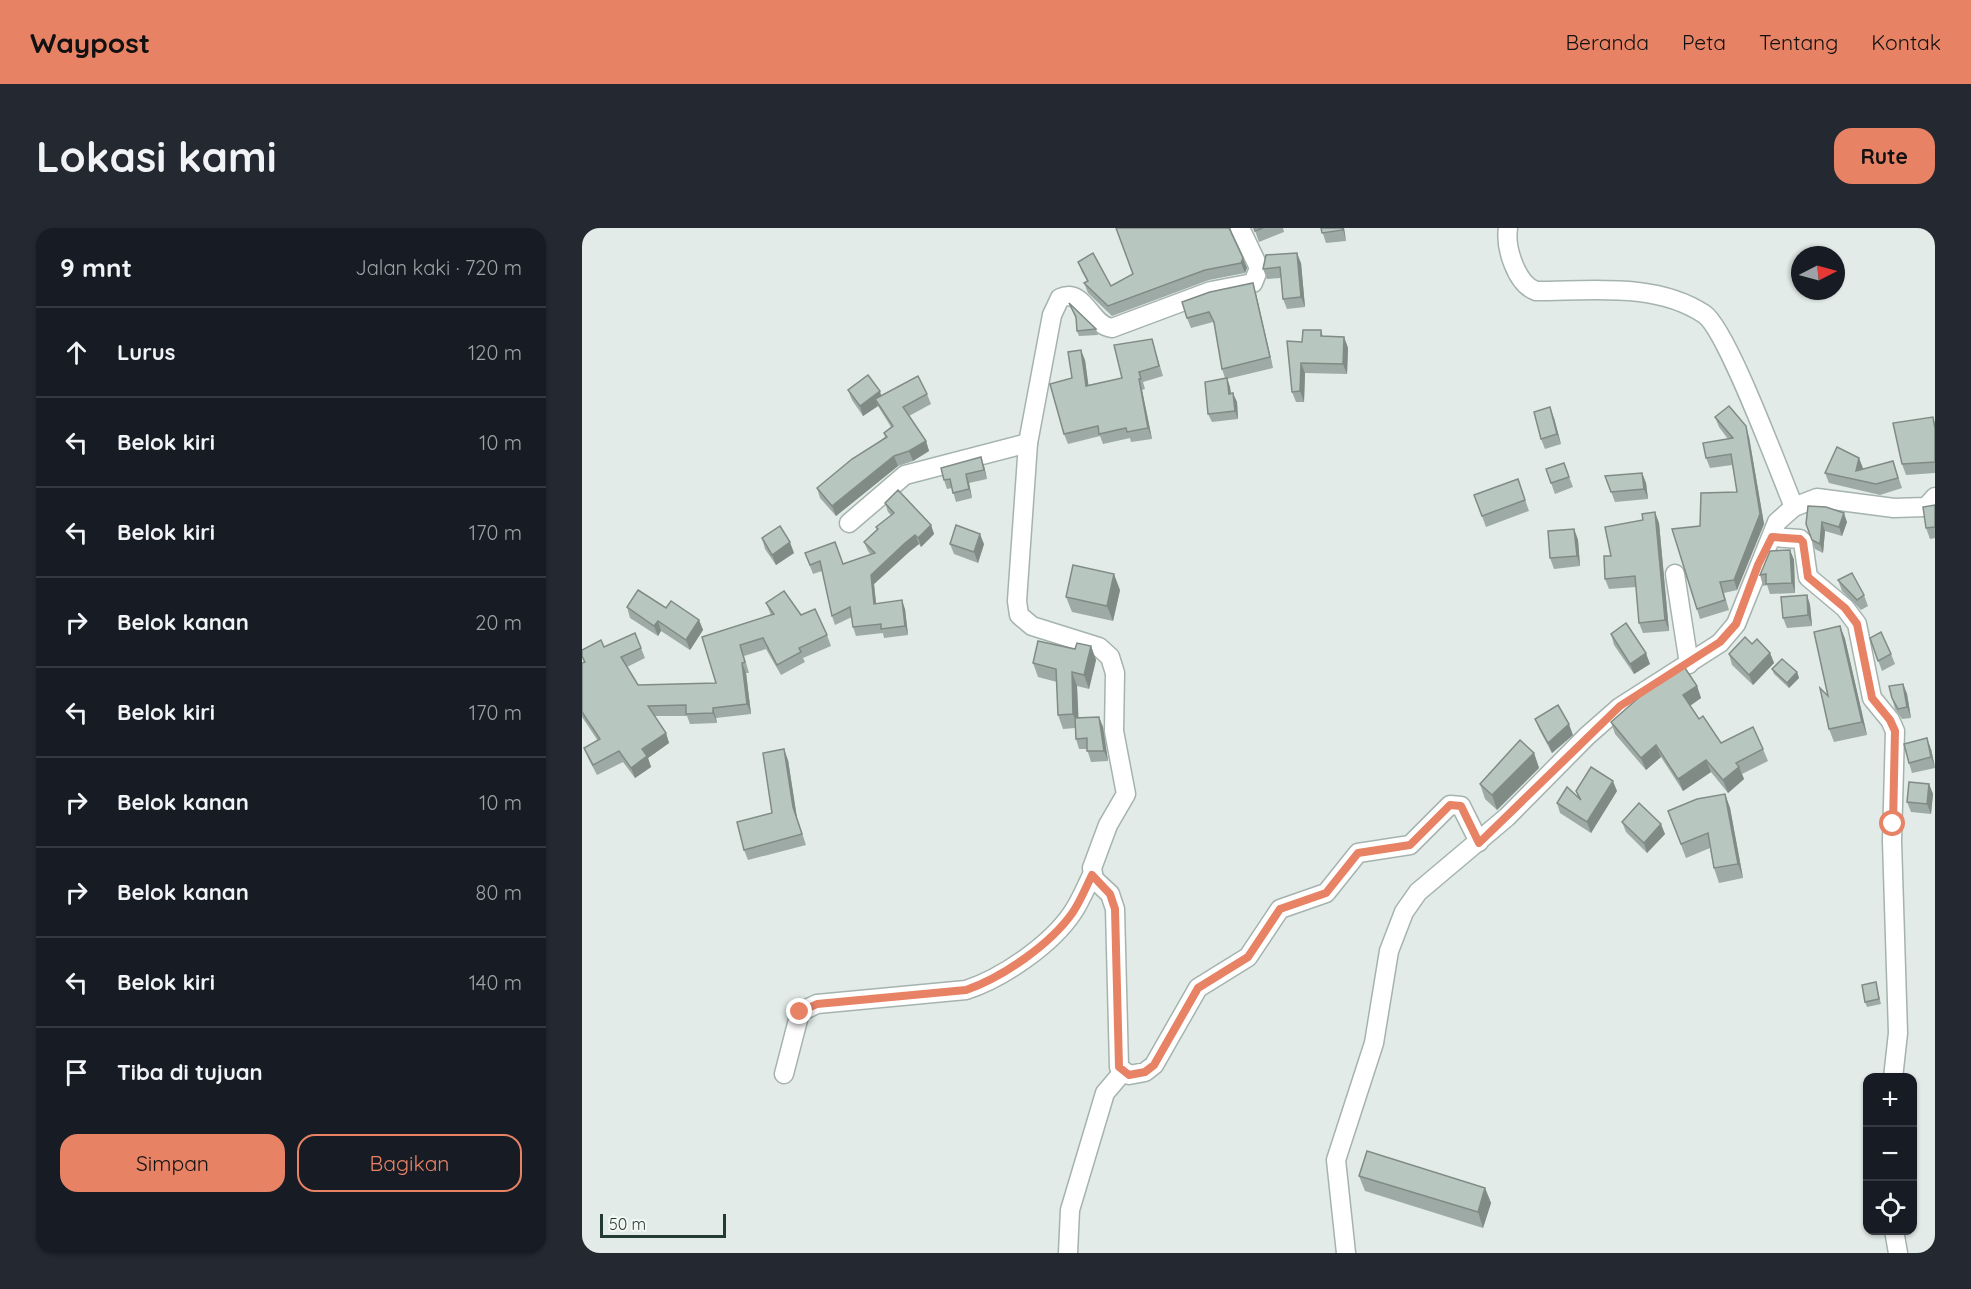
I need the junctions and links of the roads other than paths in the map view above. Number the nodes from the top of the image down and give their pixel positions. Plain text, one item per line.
1 (1240, 228) edge
2 (1508, 228) edge
3 (1028, 443) junction
4 (1935, 497) edge
5 (1794, 507) junction
6 (849, 523) dead end
7 (1772, 537) junction
8 (1674, 574) dead end
9 (1689, 664) junction
10 (1479, 843) junction
11 (1092, 875) junction
12 (1122, 1072) junction
13 (1893, 1073) edge
14 (784, 1074) dead end
15 (1895, 1235) edge
16 (1068, 1253) edge
17 (1346, 1253) edge
18 (1898, 1253) edge

1 - 3 street
2 - 5 street
3 - 6 street
3 - 11 street
4 - 5 street
5 - 7 street
7 - 9 street
7 - 13 street
8 - 9 street
9 - 10 street
10 - 12 street
10 - 17 street
11 - 12 street
11 - 14 street
12 - 16 street
15 - 18 street

